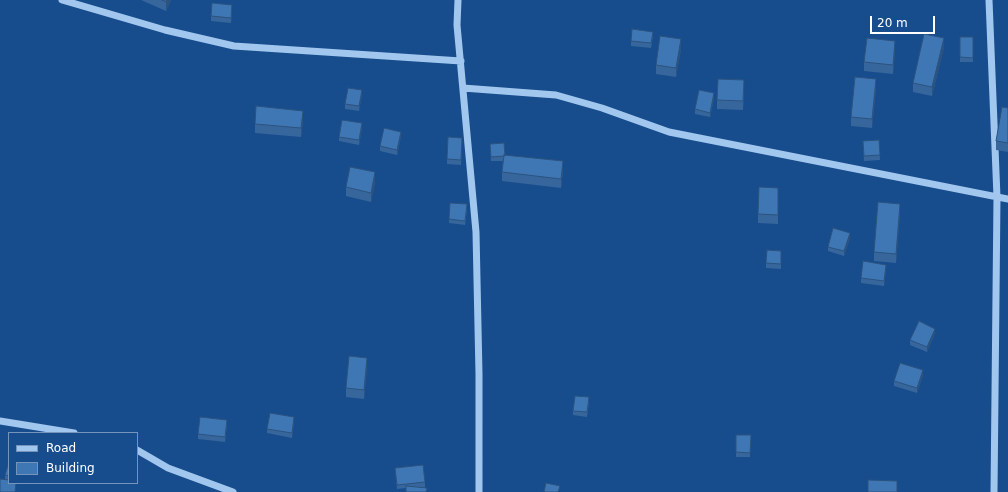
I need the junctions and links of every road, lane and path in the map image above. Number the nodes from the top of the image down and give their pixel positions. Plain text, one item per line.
1 (62, 0) edge
2 (458, 0) edge
3 (989, 0) edge
4 (461, 61) junction
5 (463, 88) junction
6 (998, 197) junction
7 (1008, 199) edge
8 (0, 421) edge
9 (68, 432) edge
10 (138, 451) edge
11 (233, 492) edge
12 (479, 492) edge
13 (994, 492) edge

1 - 4 street
2 - 4 street
3 - 6 street
4 - 5 street
5 - 6 street
5 - 12 street
6 - 7 street
6 - 13 street
8 - 9 street
10 - 11 street

